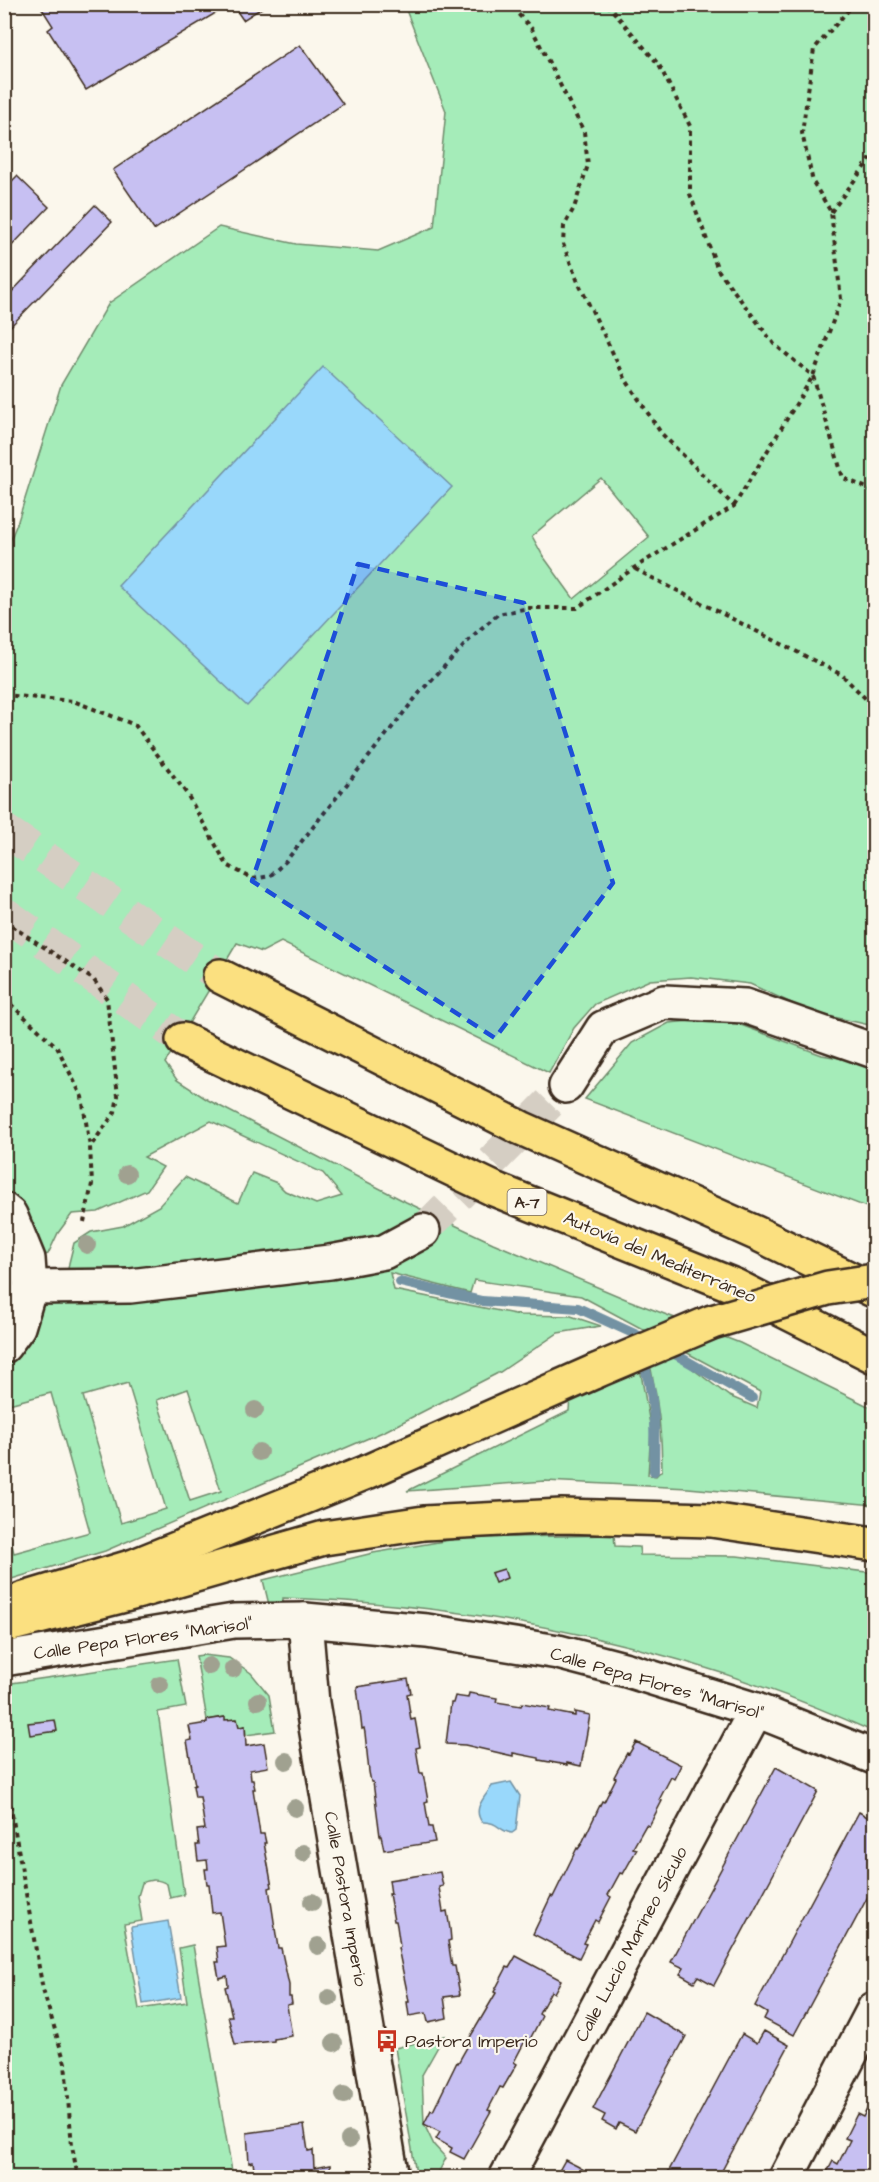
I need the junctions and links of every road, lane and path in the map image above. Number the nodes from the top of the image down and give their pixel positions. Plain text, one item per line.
1 (509, 4) edge
2 (607, 4) edge
3 (854, 4) edge
4 (874, 153) edge
5 (831, 212) junction
6 (813, 376) junction
7 (874, 491) edge
8 (734, 506) junction
9 (634, 568) junction
10 (4, 695) edge
11 (874, 707) edge
12 (4, 921) edge
13 (220, 976) tunnel mouth
14 (4, 998) edge
15 (183, 1040) tunnel mouth
16 (874, 1051) edge
17 (566, 1086) tunnel mouth
18 (90, 1147) junction
19 (4, 1210) edge
20 (84, 1222) dead end
21 (423, 1231) tunnel mouth
22 (874, 1281) edge
23 (30, 1287) junction
24 (874, 1290) edge
25 (4, 1346) edge
26 (874, 1356) edge
27 (874, 1544) edge
28 (4, 1605) edge
29 (305, 1620) junction
30 (4, 1626) edge
31 (4, 1659) edge
32 (756, 1710) junction
33 (874, 1757) edge
34 (4, 1769) edge
35 (874, 2009) edge
36 (78, 2178) edge
37 (392, 2178) edge
38 (506, 2178) edge
39 (786, 2178) edge

1 - 8 path
2 - 6 path
3 - 5 path
4 - 5 path
5 - 6 path
6 - 7 path
6 - 8 path
8 - 9 path
9 - 10 path
9 - 11 path
12 - 18 path
13 - 24 highway
14 - 18 path
15 - 26 highway, Autovía del Mediterráneo / A-7
16 - 17 street
18 - 20 path
19 - 23 street
21 - 23 street
22 - 28 highway, bridge
23 - 25 street
27 - 30 highway
29 - 31 street, Calle Pepa Flores "Marisol"
29 - 32 street, Calle Pepa Flores "Marisol"
29 - 37 street, Calle Pastora Imperio
32 - 33 street, Calle Pepa Flores "Marisol"
32 - 38 street, Calle Lucio Marineo Siculo
34 - 36 path
35 - 39 street

